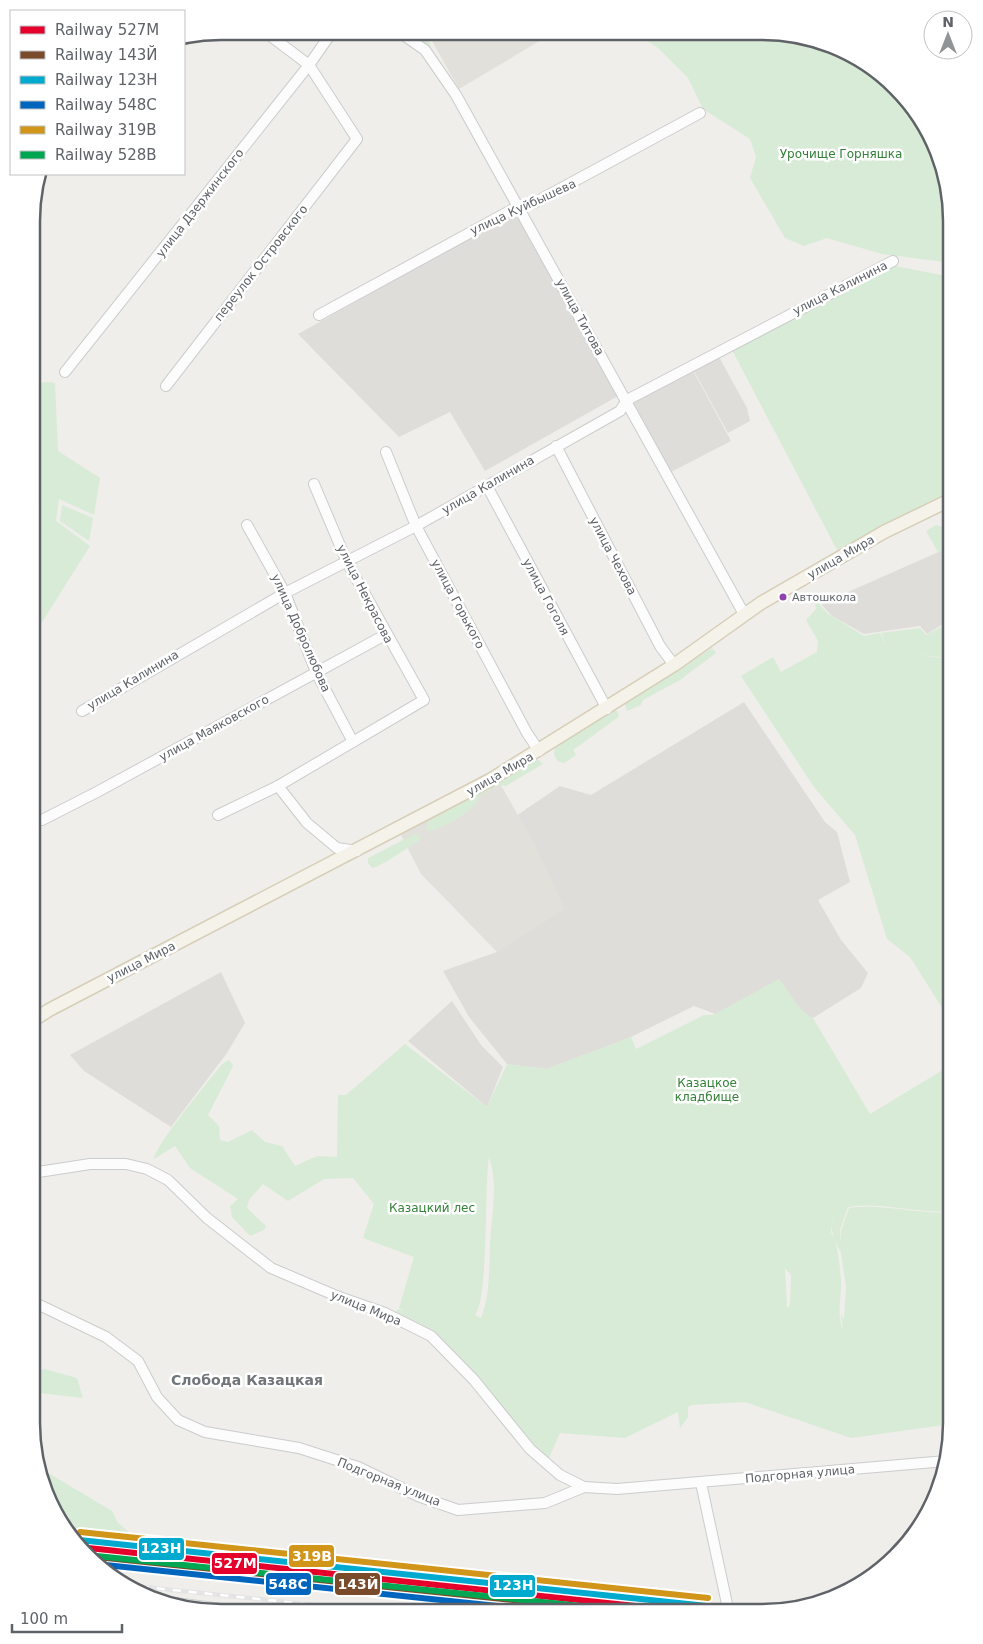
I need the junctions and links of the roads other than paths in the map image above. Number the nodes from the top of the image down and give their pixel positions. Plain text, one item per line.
1 (276, 40) edge
2 (326, 40) edge
3 (411, 40) edge
4 (309, 65) junction
5 (700, 113) dead end
6 (517, 207) junction
7 (892, 261) dead end
8 (319, 315) dead end
9 (65, 372) dead end
10 (166, 386) dead end
11 (627, 400) junction
12 (556, 446) junction
13 (386, 452) dead end
14 (314, 484) dead end
15 (487, 486) junction
16 (943, 503) edge
17 (247, 525) dead end
18 (416, 526) junction
19 (347, 562) junction
20 (285, 593) junction
21 (744, 614) junction
22 (385, 635) junction
23 (674, 665) junction
24 (316, 672) junction
25 (607, 709) junction
26 (82, 711) dead end
27 (353, 742) junction
28 (539, 751) junction
29 (278, 786) junction
30 (218, 815) dead end
31 (42, 820) dead end
32 (357, 851) junction
33 (40, 1016) edge
34 (40, 1172) edge
35 (40, 1305) edge
36 (939, 1462) edge
37 (702, 1483) junction
38 (584, 1487) junction
39 (730, 1604) edge

1 - 4 street
2 - 4 street, улица Дзержинского
3 - 6 street, улица Титова
4 - 9 street, улица Дзержинского
4 - 10 street, переулок Островского
5 - 6 street, улица Куйбышева
6 - 8 street, улица Куйбышева
6 - 11 street, улица Титова
7 - 11 street, улица Калинина
11 - 12 street, улица Калинина
11 - 21 street, улица Титова
12 - 15 street, улица Калинина
12 - 23 street, улица Чехова
13 - 18 street, улица Горького
14 - 19 street, улица Некрасова
15 - 18 street, улица Калинина
15 - 25 street, улица Гоголя
16 - 21 main road, улица Мира
17 - 20 street, улица Добролюбова
18 - 19 street, улица Калинина
18 - 28 street, улица Горького
19 - 20 street, улица Калинина
19 - 22 street, улица Некрасова
20 - 24 street, улица Добролюбова
20 - 26 street, улица Калинина
21 - 23 main road, улица Мира
22 - 24 street, улица Маяковского
22 - 27 street, улица Некрасова
23 - 25 main road, улица Мира
24 - 27 street, улица Добролюбова
24 - 31 street, улица Маяковского
25 - 28 main road, улица Мира
27 - 29 street
28 - 32 main road, улица Мира
29 - 30 street
29 - 32 street
32 - 33 main road, улица Мира
34 - 38 street, улица Мира
35 - 38 street, Подгорная улица
36 - 37 street, Подгорная улица
37 - 38 street, Подгорная улица
37 - 39 street

